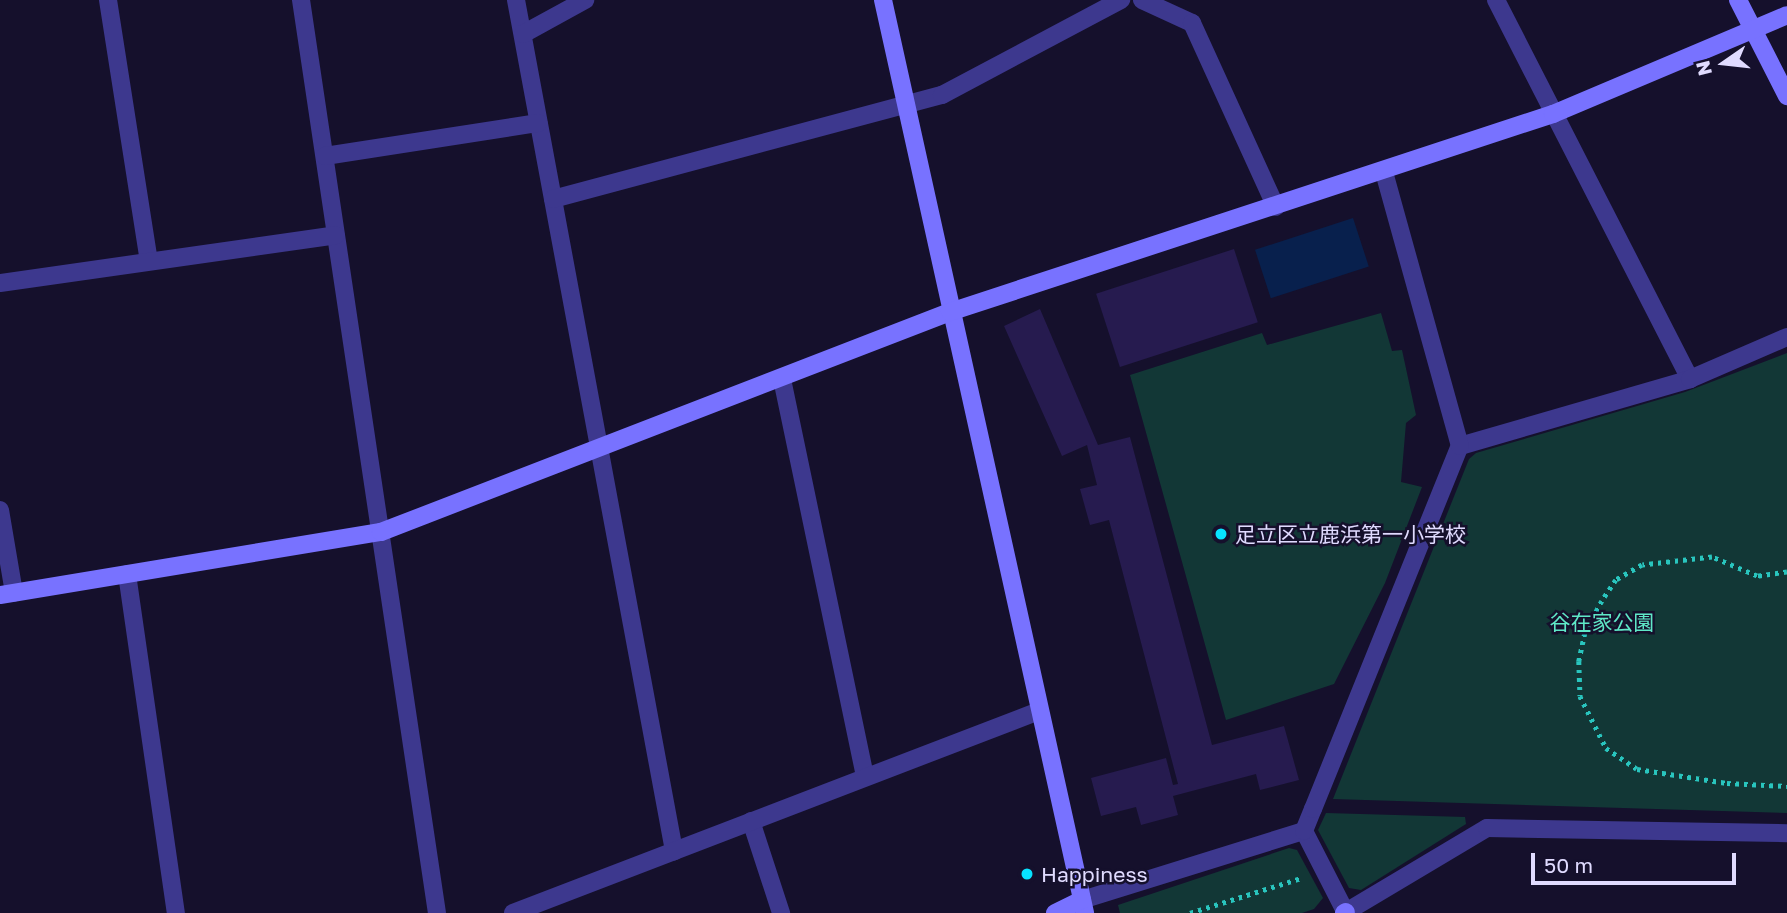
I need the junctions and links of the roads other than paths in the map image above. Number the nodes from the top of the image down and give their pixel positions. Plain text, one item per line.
1 (108, 0) edge
2 (302, 0) edge
3 (516, 0) edge
4 (586, 0) edge
5 (883, 0) edge
6 (1121, 0) edge
7 (1142, 0) edge
8 (1496, 0) edge
9 (1738, 0) edge
10 (1787, 15) edge
11 (1753, 30) junction
12 (523, 34) junction
13 (1787, 96) edge
14 (906, 104) junction
15 (1553, 114) junction
16 (538, 123) junction
17 (325, 156) junction
18 (1384, 172) junction
19 (553, 199) junction
20 (1276, 207) junction
21 (336, 235) junction
22 (149, 261) junction
23 (0, 282) edge
24 (950, 312) junction
25 (1787, 337) edge
26 (782, 379) junction
27 (1690, 379) junction
28 (1460, 446) junction
29 (598, 450) junction
30 (0, 510) edge
31 (381, 532) junction
32 (127, 574) junction
33 (7, 594) edge
34 (1039, 711) junction
35 (866, 775) junction
36 (751, 821) junction
37 (1304, 831) junction
38 (1787, 833) edge
39 (674, 851) junction
40 (1084, 906) edge
41 (176, 913) edge
42 (437, 913) edge
43 (513, 913) edge
44 (781, 913) edge
45 (1055, 913) edge
46 (1345, 913) edge

1 - 22 street
2 - 17 street
3 - 12 street
4 - 12 street
5 - 14 street
6 - 14 street
7 - 20 street
8 - 15 street
9 - 11 street
10 - 11 street
11 - 13 street
11 - 15 street
12 - 16 street
14 - 19 street
14 - 24 street
15 - 18 street
15 - 27 street
16 - 17 street
16 - 19 street
17 - 21 street
18 - 20 street
18 - 28 street
19 - 29 street
20 - 24 street
21 - 22 street
21 - 31 street
22 - 23 street
24 - 26 street
24 - 34 street
25 - 27 street
26 - 29 street
26 - 35 street
27 - 28 street
28 - 37 street
29 - 31 street
29 - 39 street
30 - 33 street
31 - 32 street
31 - 42 street
32 - 33 street
32 - 41 street
34 - 35 street
34 - 40 street
35 - 36 street
36 - 39 street
36 - 44 street
37 - 40 street
37 - 46 street
38 - 46 street
39 - 43 street
40 - 45 street

